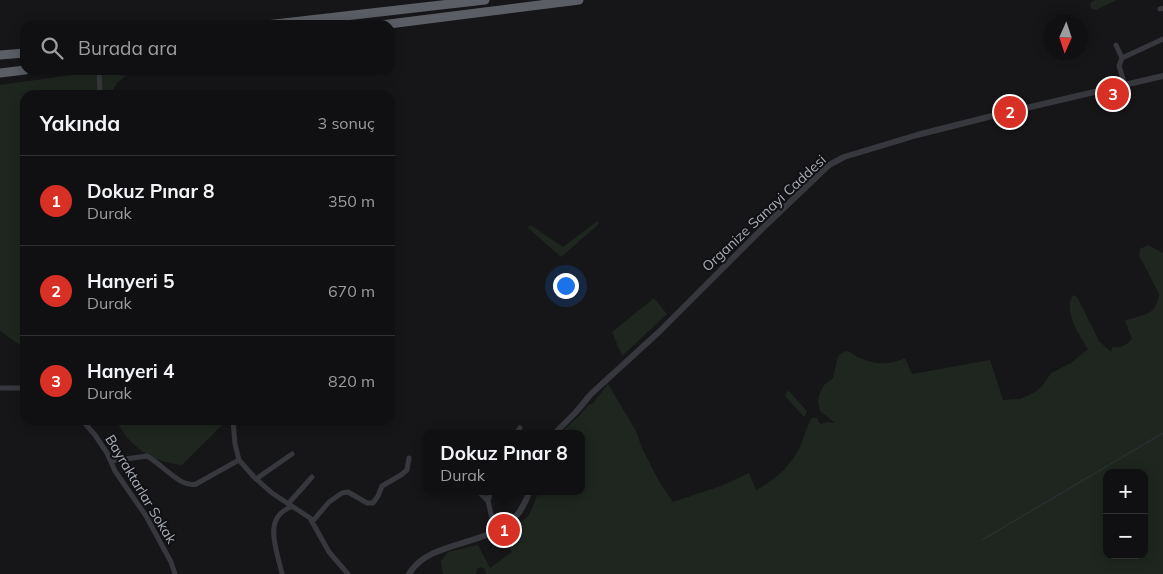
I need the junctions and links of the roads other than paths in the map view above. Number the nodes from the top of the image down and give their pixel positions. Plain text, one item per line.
1 (485, 0) edge
2 (579, 0) edge
3 (310, 20) edge
4 (395, 23) edge
5 (1163, 39) edge
6 (1116, 45) dead end
7 (20, 54) edge
8 (0, 56) edge
9 (1122, 58) junction
10 (20, 71) edge
11 (0, 73) edge
12 (99, 75) edge
13 (1163, 76) edge
14 (1125, 85) junction
15 (100, 90) edge
16 (0, 388) edge
17 (20, 388) edge
18 (87, 425) edge
19 (233, 425) edge
20 (558, 430) edge
21 (292, 454) dead end
22 (408, 458) dead end
23 (239, 460) junction
24 (111, 461) junction
25 (312, 478) dead end
26 (256, 479) junction
27 (482, 495) edge
28 (490, 495) edge
29 (528, 495) edge
30 (488, 501) junction
31 (289, 506) junction
32 (312, 522) junction
33 (495, 531) junction
34 (175, 574) edge
35 (282, 574) edge
36 (348, 574) edge
37 (409, 574) edge

1 - 3 highway
2 - 4 highway
5 - 9 street
6 - 9 street
7 - 8 highway
9 - 14 street
10 - 11 highway
12 - 15 street
13 - 14 street, Organize Sanayi Caddesi
14 - 20 street, Organize Sanayi Caddesi
16 - 17 street
18 - 24 street, Bayraktarlar Sokak
19 - 23 street
21 - 26 street
22 - 32 street
23 - 24 street
23 - 26 street
24 - 34 street, Bayraktarlar Sokak
25 - 31 street
26 - 31 street
27 - 30 street
28 - 30 street
29 - 33 street
30 - 33 street
31 - 32 street
31 - 35 street
32 - 36 street
33 - 37 street

